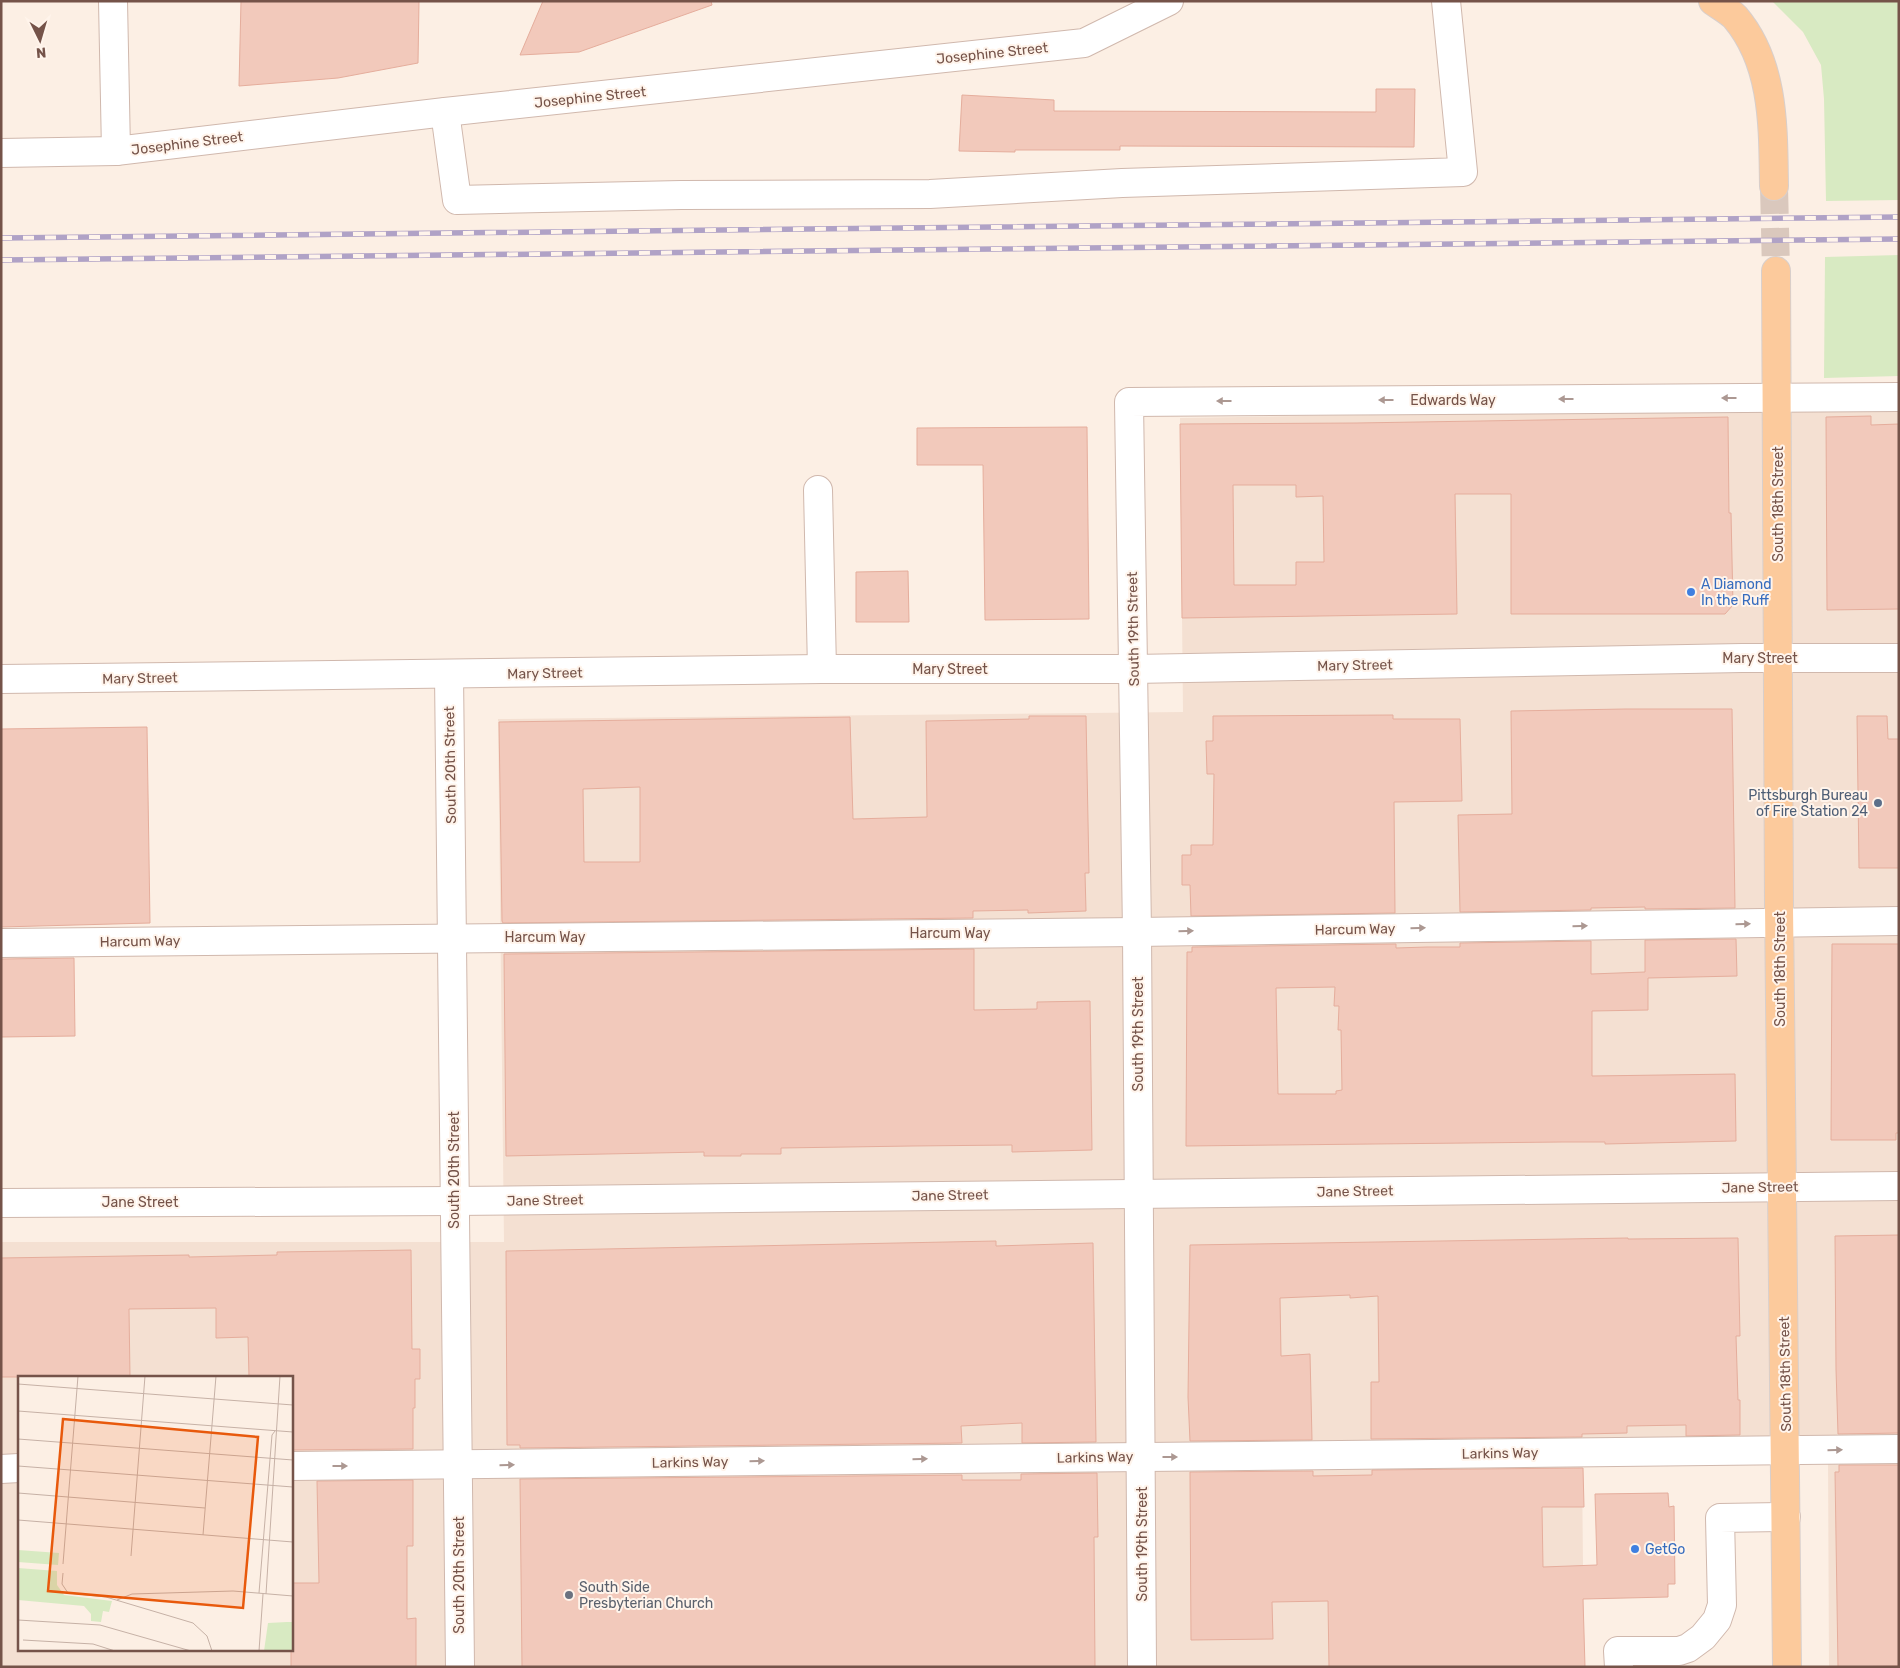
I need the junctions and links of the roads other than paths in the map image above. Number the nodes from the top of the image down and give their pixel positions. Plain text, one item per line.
1 (113, 1) edge
2 (1169, 1) edge
3 (1446, 1) edge
4 (1713, 1) edge
5 (445, 112) junction
6 (116, 151) junction
7 (1, 153) edge
8 (1774, 186) tunnel mouth
9 (1776, 271) tunnel mouth
10 (1899, 397) edge
11 (1777, 398) junction
12 (1129, 402) joint
13 (818, 490) dead end
14 (1778, 658) junction
15 (1899, 658) edge
16 (822, 669) junction
17 (1133, 669) junction
18 (449, 674) junction
19 (1, 679) edge
20 (1899, 921) edge
21 (1779, 923) junction
22 (1137, 932) junction
23 (452, 938) junction
24 (1, 943) edge
25 (1899, 1186) edge
26 (1782, 1187) junction
27 (1139, 1193) junction
28 (454, 1201) junction
29 (1, 1203) edge
30 (1899, 1449) edge
31 (1786, 1450) junction
32 (1142, 1457) junction
33 (458, 1465) junction
34 (292, 1466) edge
35 (18, 1468) edge
36 (1, 1469) edge
37 (1786, 1517) junction
38 (460, 1667) edge
39 (1142, 1667) edge
40 (1619, 1667) edge
41 (1787, 1667) edge

1 - 6 street
2 - 5 street, Josephine Street
3 - 5 street
4 - 8 main road
5 - 6 street, Josephine Street
6 - 7 street, Josephine Street
9 - 11 main road, South 18th Street
10 - 11 street, Edwards Way
11 -> 12 street, Edwards Way
11 - 14 main road, South 18th Street
12 - 17 street, South 19th Street
13 - 16 street
14 - 15 street, Mary Street
14 - 17 street, Mary Street
14 - 21 main road, South 18th Street
16 - 17 street, Mary Street
16 - 18 street, Mary Street
17 - 22 street, South 19th Street
18 - 19 street, Mary Street
18 - 23 street, South 20th Street
20 - 21 street, Harcum Way
22 -> 21 street, Harcum Way
21 - 26 main road, South 18th Street
22 - 23 street, Harcum Way
22 - 27 street, South 19th Street
23 - 24 street, Harcum Way
23 - 28 street, South 20th Street
25 - 26 street, Jane Street
26 - 27 street, Jane Street
26 - 31 main road, South 18th Street
27 - 28 street, Jane Street
27 - 32 street, South 19th Street
28 - 29 street, Jane Street
28 - 33 street, South 20th Street
31 -> 30 street, Larkins Way
32 -> 31 street, Larkins Way
31 - 37 main road, South 18th Street
33 -> 32 street, Larkins Way
32 - 39 street, South 19th Street
34 -> 33 street, Larkins Way
33 - 38 street, South 20th Street
35 - 36 street
37 - 40 street
37 - 41 main road, South 18th Street

